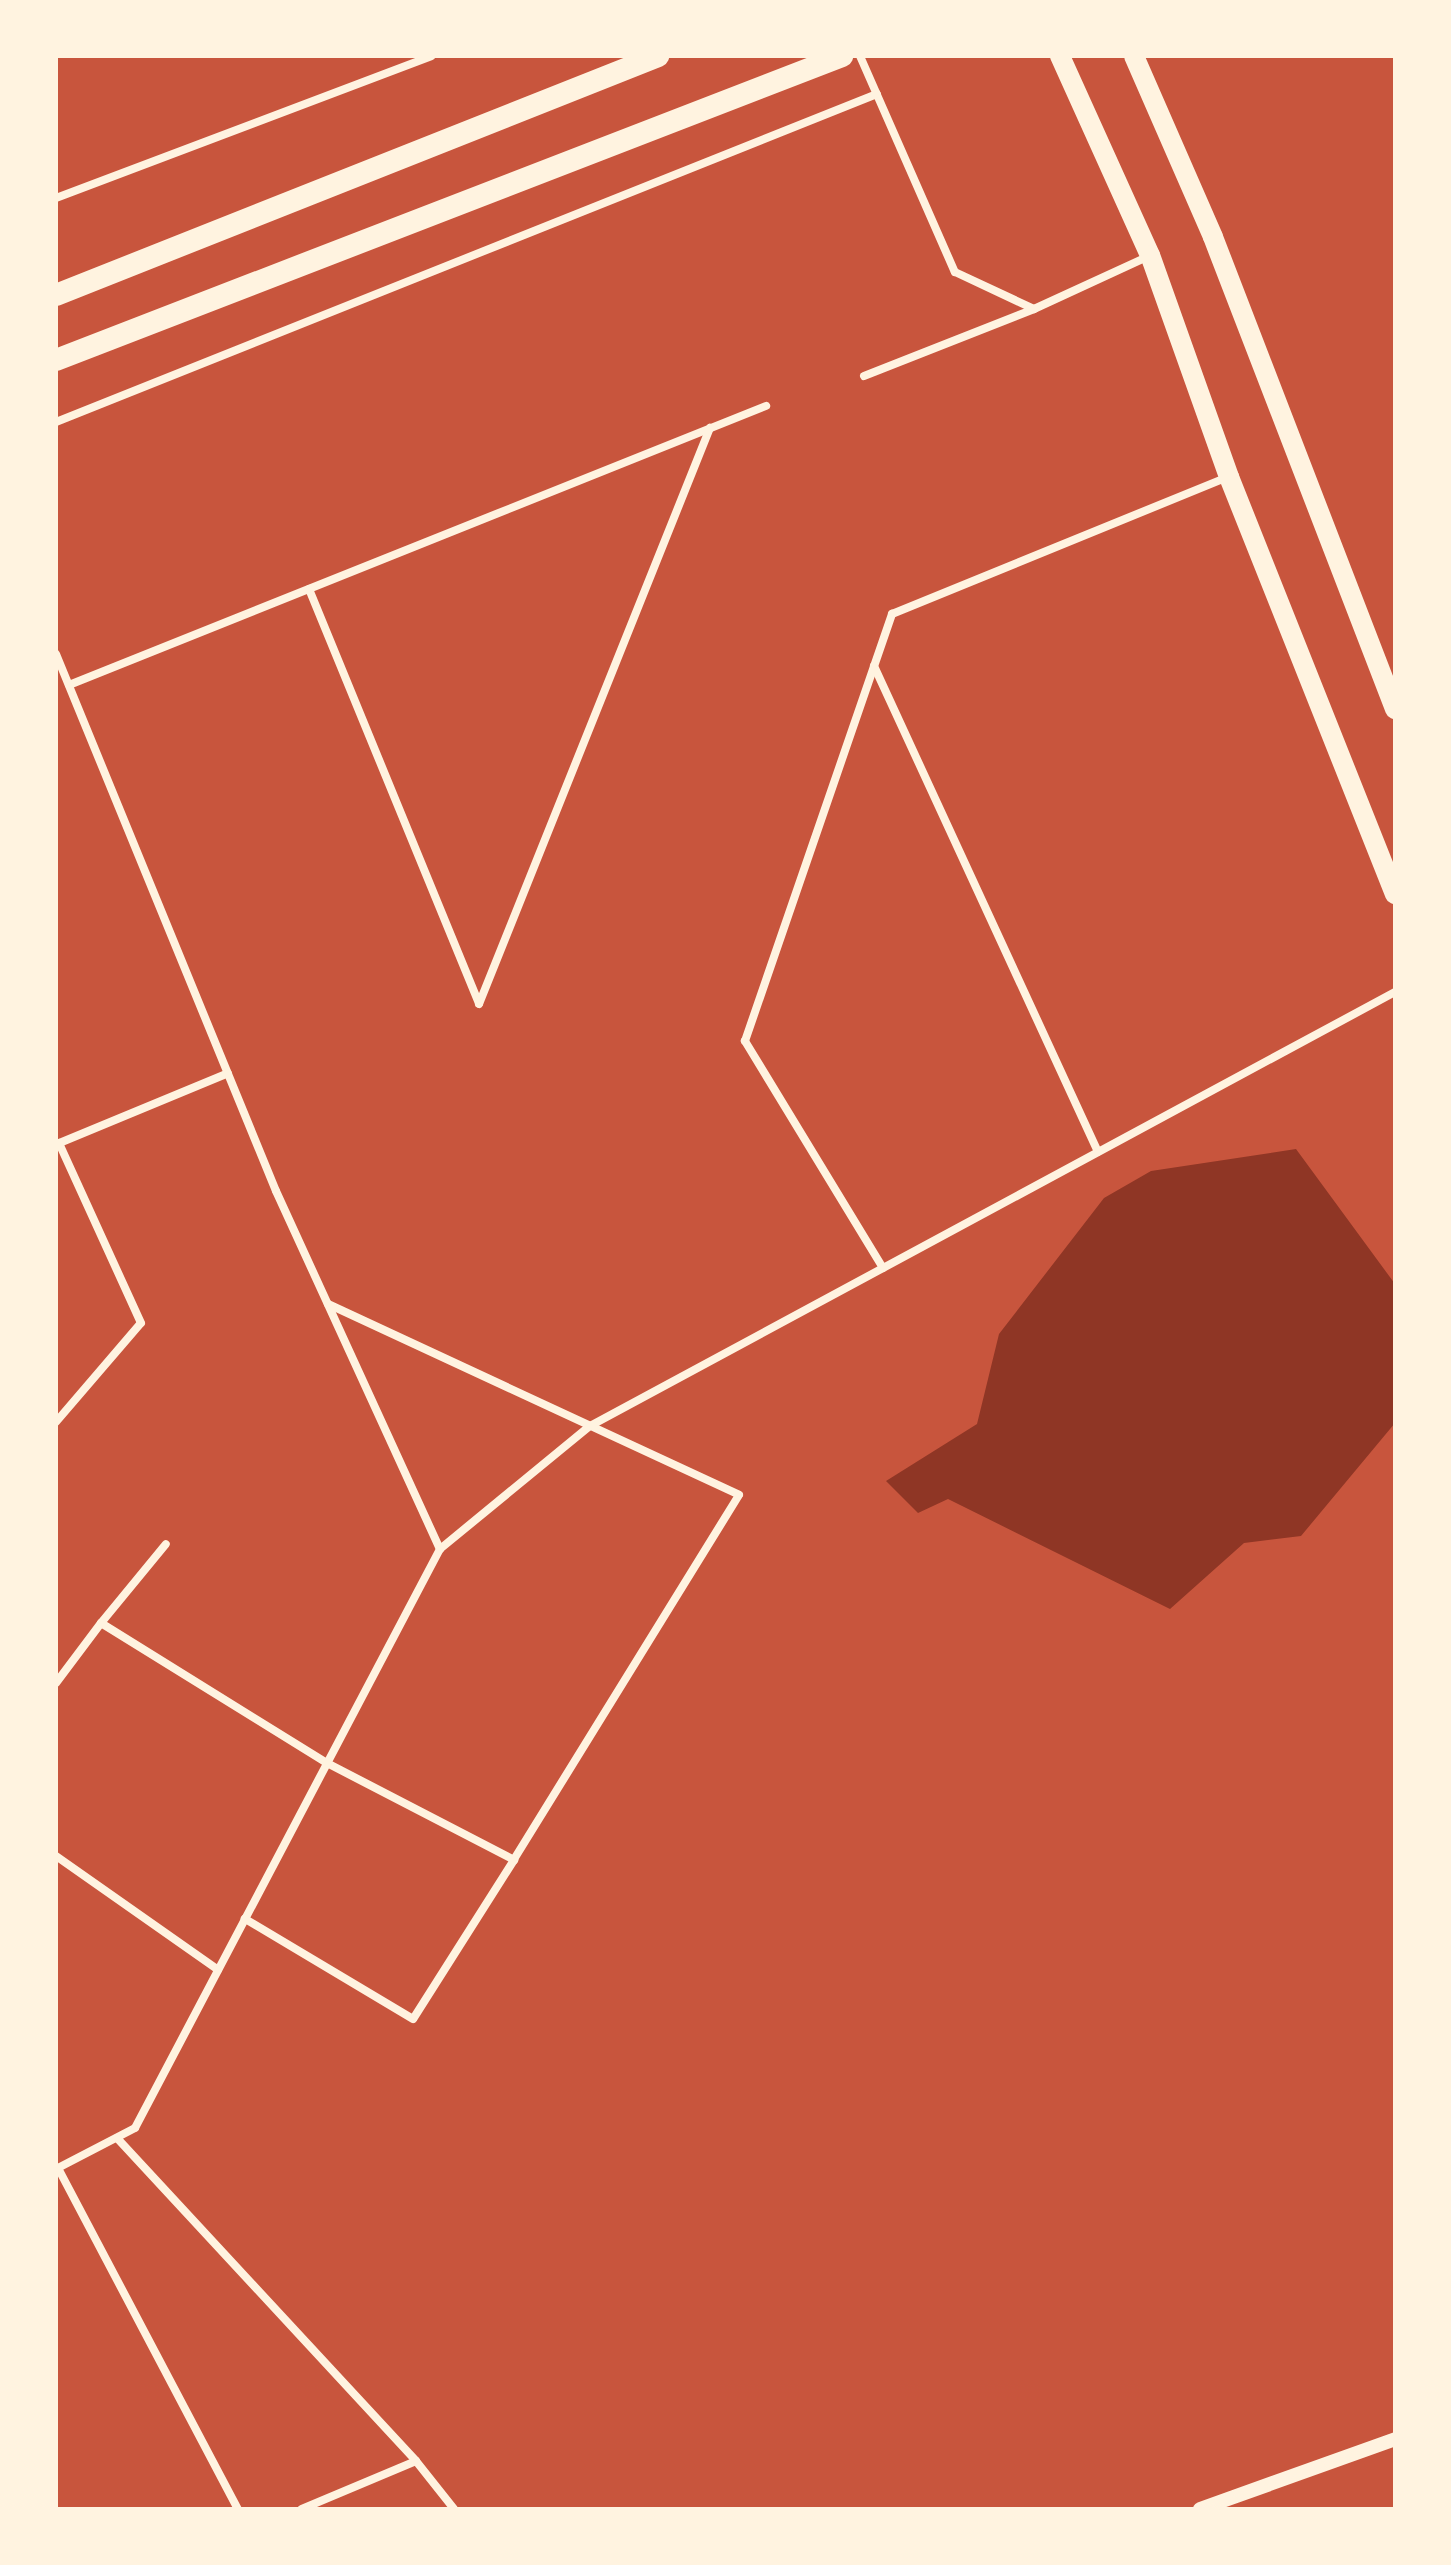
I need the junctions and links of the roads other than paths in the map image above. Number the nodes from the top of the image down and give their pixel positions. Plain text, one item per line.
1 (431, 56) edge
2 (658, 56) edge
3 (842, 56) edge
4 (860, 56) edge
5 (1060, 56) edge
6 (1134, 56) edge
7 (877, 94) junction
8 (56, 198) edge
9 (1150, 255) junction
10 (56, 295) edge
11 (1034, 309) junction
12 (56, 360) edge
13 (864, 376) dead end
14 (766, 406) dead end
15 (56, 422) edge
16 (710, 428) junction
17 (1229, 477) junction
18 (309, 589) junction
19 (56, 654) edge
20 (874, 666) junction
21 (69, 685) junction
22 (1395, 709) edge
23 (1395, 894) edge
24 (1395, 992) edge
25 (228, 1073) junction
26 (58, 1144) edge
27 (1098, 1152) junction
28 (883, 1268) junction
29 (328, 1304) junction
30 (56, 1422) edge
31 (590, 1426) junction
32 (166, 1544) dead end
33 (440, 1549) junction
34 (101, 1623) junction
35 (56, 1683) edge
36 (327, 1763) junction
37 (56, 1856) edge
38 (514, 1860) junction
39 (245, 1919) junction
40 (218, 1970) junction
41 (117, 2138) junction
42 (57, 2168) edge
43 (1395, 2439) edge
44 (416, 2461) junction
45 (238, 2509) edge
46 (302, 2509) edge
47 (454, 2509) edge
48 (1200, 2509) edge

1 - 8 street
2 - 10 highway
3 - 12 highway
4 - 7 street
5 - 9 main road
6 - 22 main road
7 - 11 street
7 - 15 street
9 - 11 street
9 - 17 main road
11 - 13 street
14 - 16 street
16 - 18 street
16 - 18 street
17 - 20 street
17 - 23 main road
18 - 21 street
19 - 21 street
20 - 27 street
20 - 28 street
21 - 25 street
24 - 27 street
25 - 26 street
25 - 29 street
26 - 30 street
27 - 28 street
28 - 31 street
29 - 31 street
29 - 33 street
31 - 33 street
31 - 38 street
32 - 34 street
33 - 36 street
34 - 35 street
34 - 36 street
36 - 38 street
36 - 39 street
37 - 40 street
38 - 39 street
39 - 40 street
40 - 41 street
41 - 42 street
41 - 44 street
42 - 45 street
43 - 48 street
44 - 46 street
44 - 47 street

